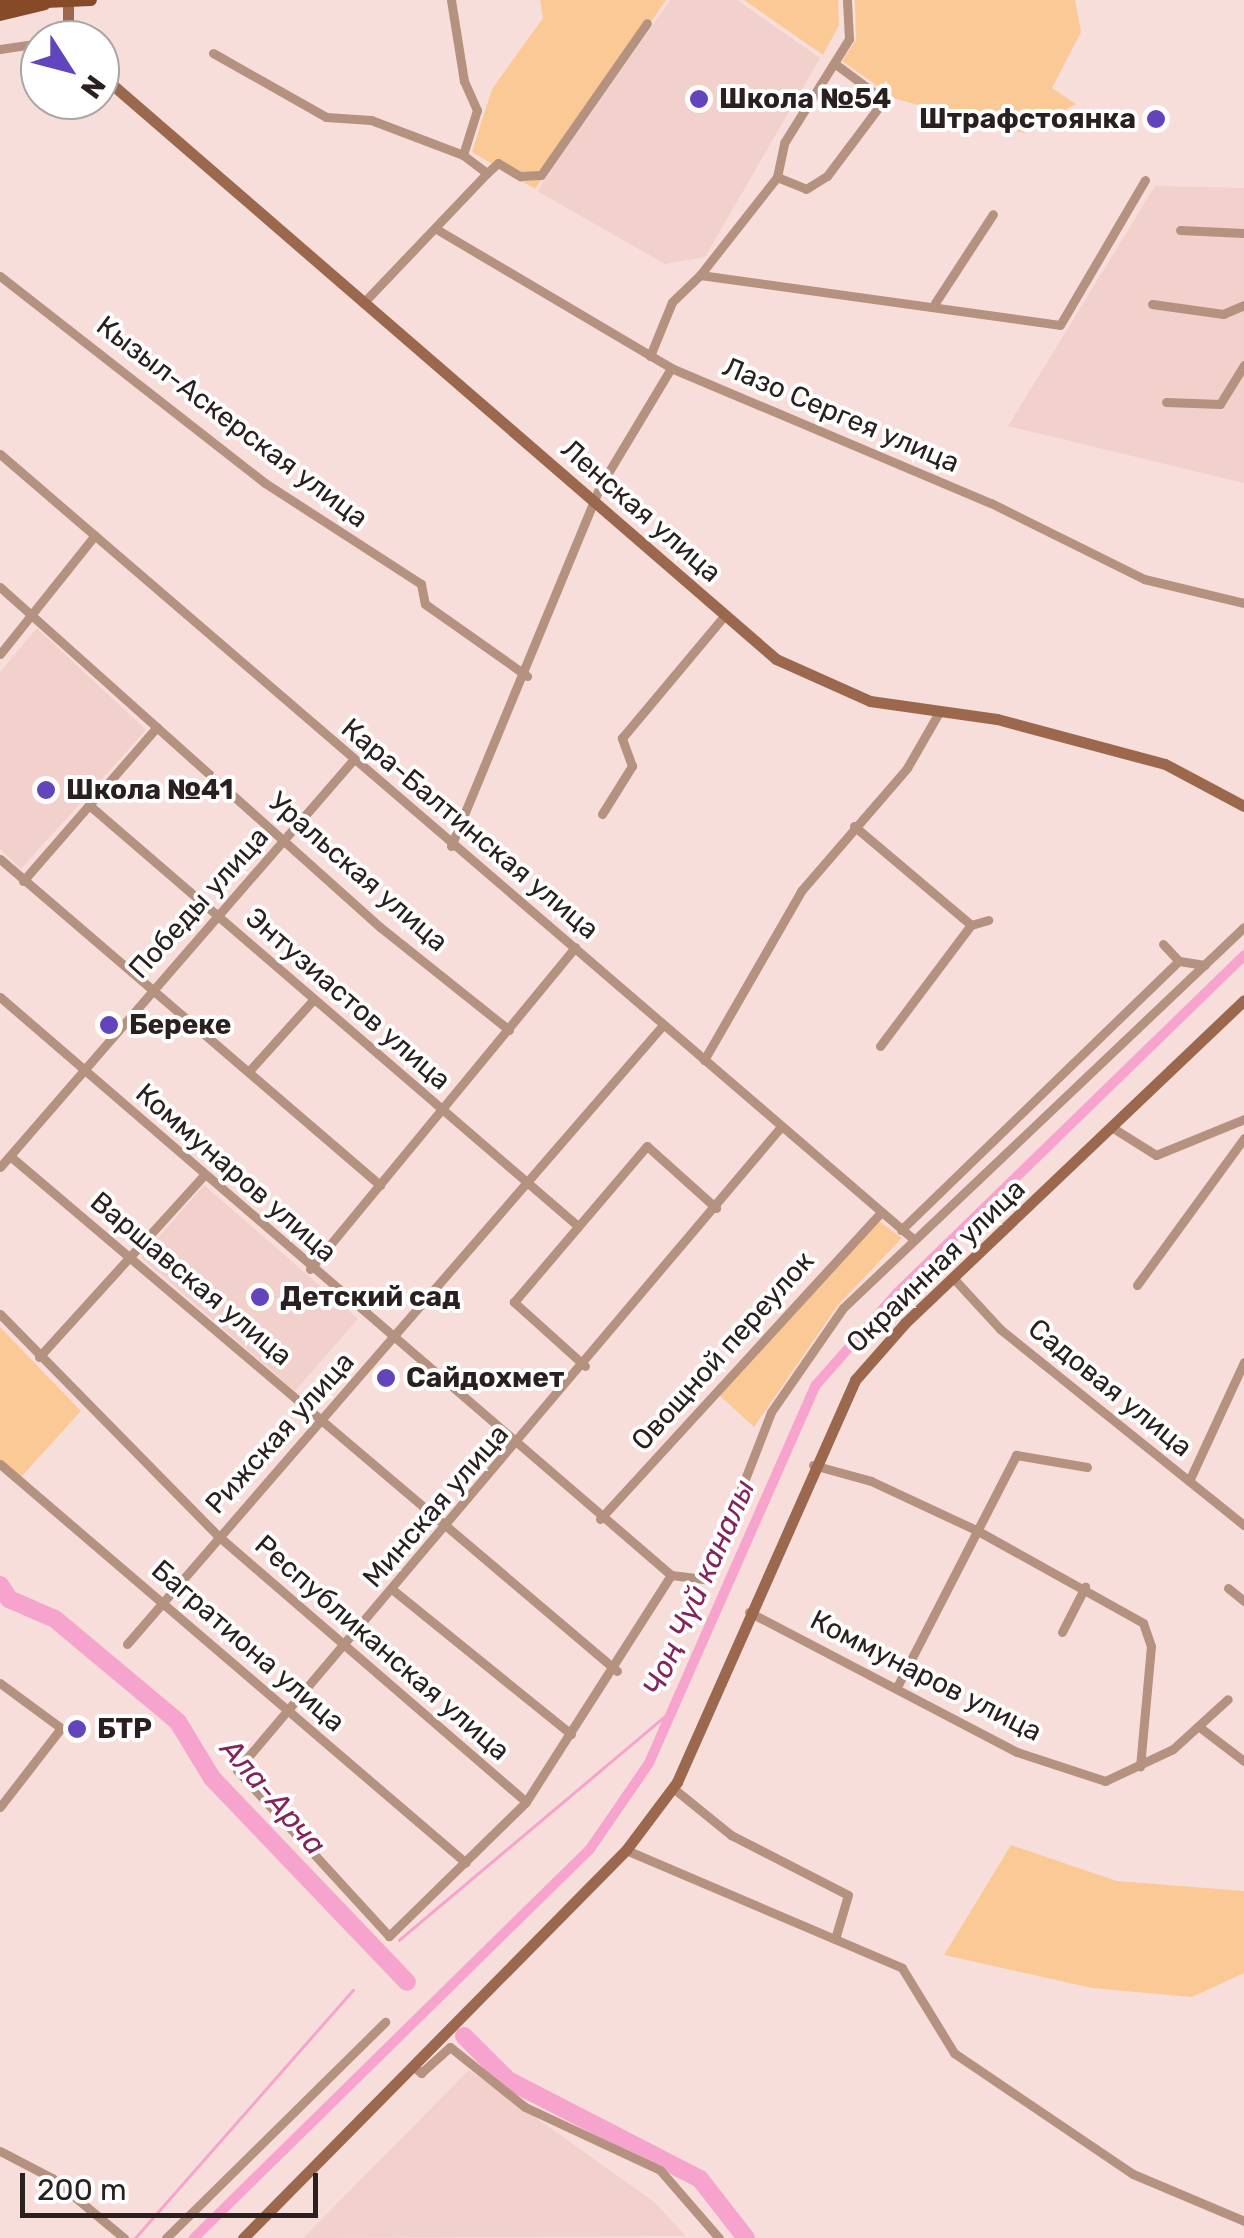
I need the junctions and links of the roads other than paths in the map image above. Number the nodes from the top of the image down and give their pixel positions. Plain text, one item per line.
1 (91, 0) edge
2 (451, 0) edge
3 (847, 0) edge
4 (68, 2) edge
5 (0, 4) edge
6 (46, 4) junction
7 (0, 16) edge
8 (647, 23) dead end
9 (212, 52) dead end
10 (834, 63) junction
11 (120, 91) edge
12 (463, 154) junction
13 (487, 174) junction
14 (777, 177) junction
15 (1145, 180) dead end
16 (993, 214) dead end
17 (438, 230) junction
18 (1180, 230) dead end
19 (1244, 232) edge
20 (700, 275) junction
21 (0, 276) edge
22 (365, 302) junction
23 (935, 302) junction
24 (1152, 304) dead end
25 (1244, 305) edge
26 (650, 356) junction
27 (1244, 364) edge
28 (671, 368) junction
29 (1166, 402) dead end
30 (0, 454) edge
31 (597, 507) junction
32 (95, 534) junction
33 (0, 587) edge
34 (1244, 602) edge
35 (33, 616) junction
36 (722, 617) junction
37 (0, 654) edge
38 (526, 676) junction
39 (938, 714) junction
40 (157, 727) junction
41 (354, 760) junction
42 (90, 804) junction
43 (1244, 806) edge
44 (602, 814) dead end
45 (854, 826) junction
46 (287, 838) junction
47 (451, 846) junction
48 (0, 860) edge
49 (23, 881) junction
50 (218, 917) junction
51 (988, 920) dead end
52 (972, 925) junction
53 (1244, 927) edge
54 (1163, 944) dead end
55 (576, 947) junction
56 (1179, 961) junction
57 (1206, 965) junction
58 (153, 989) junction
59 (0, 997) edge
60 (314, 1000) junction
61 (1244, 1000) edge
62 (663, 1025) junction
63 (508, 1030) junction
64 (880, 1046) dead end
65 (704, 1060) junction
66 (83, 1068) junction
67 (250, 1070) junction
68 (442, 1111) junction
69 (1244, 1119) edge
70 (780, 1128) junction
71 (1113, 1128) junction
72 (1244, 1138) edge
73 (10, 1156) junction
74 (0, 1167) edge
75 (203, 1176) junction
76 (526, 1183) junction
77 (380, 1185) junction
78 (716, 1208) junction
79 (880, 1214) junction
80 (578, 1226) junction
81 (901, 1230) junction
82 (911, 1236) junction
83 (130, 1257) junction
84 (310, 1270) junction
85 (955, 1280) junction
86 (1137, 1285) dead end
87 (0, 1314) edge
88 (396, 1339) junction
89 (39, 1357) junction
90 (1244, 1362) edge
91 (585, 1366) junction
92 (322, 1421) junction
93 (517, 1446) junction
94 (0, 1464) edge
95 (813, 1464) junction
96 (1087, 1467) dead end
97 (1190, 1481) junction
98 (600, 1519) junction
99 (1244, 1525) edge
100 (446, 1530) junction
101 (978, 1531) junction
102 (217, 1535) junction
103 (671, 1576) junction
104 (1085, 1587) junction
105 (1228, 1588) dead end
106 (393, 1590) junction
107 (162, 1600) junction
108 (1244, 1601) edge
109 (750, 1612) junction
110 (1062, 1632) dead end
111 (127, 1644) dead end
112 (344, 1646) junction
113 (617, 1671) junction
114 (0, 1683) edge
115 (898, 1685) junction
116 (1228, 1699) dead end
117 (288, 1710) junction
118 (1202, 1729) junction
119 (571, 1734) junction
120 (1244, 1761) edge
121 (1140, 1766) junction
122 (673, 1788) junction
123 (526, 1802) junction
124 (0, 1807) edge
125 (626, 1850) junction
126 (466, 1863) junction
127 (835, 1939) junction
128 (384, 2022) dead end
129 (413, 2066) junction
130 (0, 2151) edge
131 (1244, 2221) edge
132 (120, 2234) edge
133 (166, 2238) edge
134 (243, 2238) edge
135 (719, 2238) edge

1 - 4 main road
2 - 12 street
3 - 10 street
4 - 6 main road
5 - 6 main road
6 - 7 main road
8 - 13 street
9 - 12 street
10 - 14 street
10 - 14 street
11 - 22 street, Ленская улица
12 - 13 street
13 - 17 street
14 - 20 street
15 - 23 street
16 - 23 street
17 - 22 street
17 - 26 street, Лазо Сергея улица
18 - 19 street
20 - 23 street
20 - 26 street
21 - 38 street, Кызыл-Аскерская улица
22 - 31 street, Ленская улица
24 - 25 street
26 - 28 street, Лазо Сергея улица
27 - 29 street
28 - 31 street
28 - 34 street, Лазо Сергея улица
30 - 32 street, Кара-Балтинская улица
31 - 36 street, Ленская улица
31 - 38 street
32 - 35 street
32 - 41 street, Кара-Балтинская улица
33 - 35 street, Уральская улица
35 - 37 street
35 - 40 street, Уральская улица
36 - 39 street, Ленская улица
36 - 44 street
38 - 47 street
39 - 43 street, Ленская улица
39 - 45 street
40 - 42 street
40 - 46 street, Уральская улица
41 - 46 street, Победы улица
41 - 47 street, Кара-Балтинская улица
42 - 49 street
42 - 50 street, Энтузиастов улица
45 - 52 street
45 - 65 street
46 - 50 street, Победы улица
46 - 63 street, Уральская улица
47 - 55 street, Кара-Балтинская улица
48 - 49 street
49 - 58 street
50 - 58 street, Победы улица
50 - 60 street, Энтузиастов улица
51 - 52 street
52 - 64 street
53 - 57 street
54 - 56 street
55 - 62 street, Кара-Балтинская улица
55 - 63 street
56 - 57 street
56 - 81 street
57 - 82 street
58 - 66 street, Победы улица
58 - 67 street
59 - 66 street, Коммунаров улица
60 - 67 street
60 - 68 street, Энтузиастов улица
61 - 71 street, Окраинная улица
62 - 65 street, Кара-Балтинская улица
62 - 76 street, Рижская улица
63 - 68 street
65 - 70 street, Кара-Балтинская улица
66 - 73 street, Победы улица
66 - 75 street, Коммунаров улица
67 - 77 street
68 - 76 street, Энтузиастов улица
68 - 77 street
69 - 71 street
70 - 78 street, Минская улица
70 - 79 street, Кара-Балтинская улица
71 - 85 street, Окраинная улица
72 - 86 street
73 - 74 street, Победы улица
73 - 83 street, Варшавская улица
75 - 83 street
75 - 84 street, Коммунаров улица
76 - 80 street, Энтузиастов улица
76 - 88 street, Рижская улица
77 - 84 street
78 - 80 street
78 - 91 street, Минская улица
79 - 81 street, Кара-Балтинская улица
79 - 98 street, Овощной переулок
80 - 91 street
81 - 82 street, Кара-Балтинская улица
82 - 103 street
83 - 89 street
83 - 92 street, Варшавская улица
84 - 88 street, Коммунаров улица
85 - 95 street, Окраинная улица
85 - 97 street, Садовая улица
87 - 89 street, Республиканская улица
88 - 92 street, Рижская улица
88 - 93 street, Коммунаров улица
89 - 102 street, Республиканская улица
90 - 97 street
91 - 93 street, Минская улица
92 - 100 street, Варшавская улица
92 - 102 street, Рижская улица
93 - 98 street, Коммунаров улица
93 - 100 street, Минская улица
94 - 107 street, Багратиона улица
95 - 101 street
95 - 109 street, Окраинная улица
96 - 101 street
97 - 99 street, Садовая улица
98 - 103 street, Коммунаров улица
100 - 106 street, Минская улица
100 - 113 street, Варшавская улица
101 - 104 street
101 - 115 street
102 - 107 street, Рижская улица
102 - 112 street, Республиканская улица
103 - 113 street
104 - 110 street
104 - 121 street
105 - 108 street
106 - 112 street, Минская улица
106 - 119 street
107 - 111 street, Рижская улица
107 - 117 street, Багратиона улица
109 - 115 street, Коммунаров улица
109 - 122 street, Окраинная улица
112 - 117 street, Минская улица
112 - 123 street, Республиканская улица
113 - 119 street
114 - 124 street
115 - 121 street, Коммунаров улица
116 - 118 street, Коммунаров улица
117 - 126 street, Багратиона улица
117 - 126 street, Минская улица
118 - 120 street
118 - 121 street, Коммунаров улица
119 - 123 street
122 - 125 street, Окраинная улица
122 - 127 street
123 - 126 street
125 - 127 street
125 - 129 street, Окраинная улица
127 - 131 street
128 - 133 street
129 - 134 street, Окраинная улица
129 - 135 street
130 - 132 street

